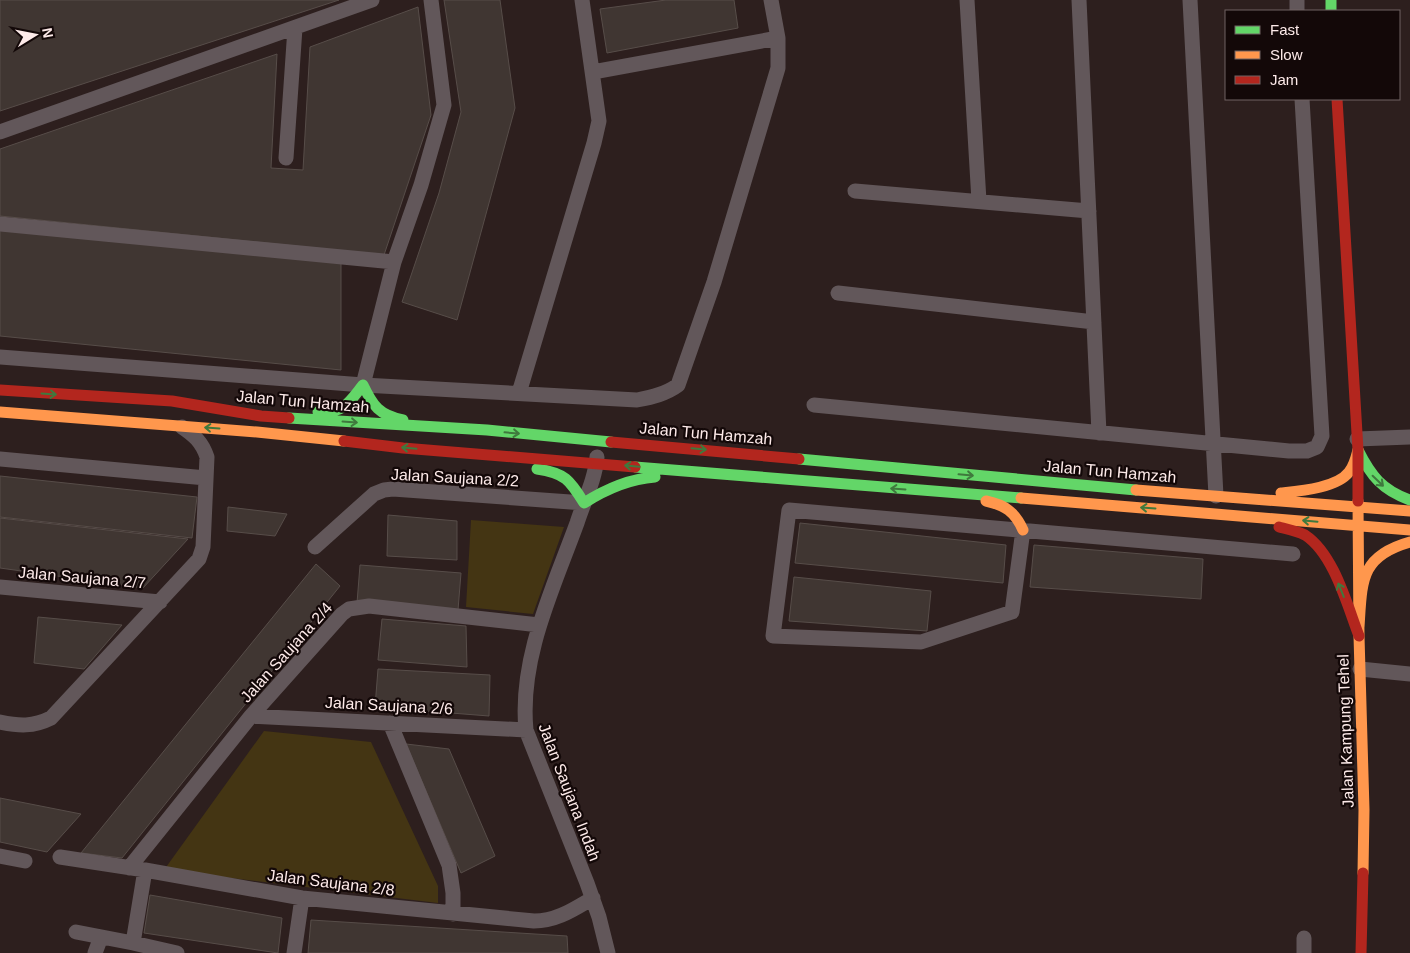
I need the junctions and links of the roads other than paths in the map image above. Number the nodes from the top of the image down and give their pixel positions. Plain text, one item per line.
1 (372, 0) edge
2 (431, 0) edge
3 (582, 0) edge
4 (772, 0) edge
5 (967, 0) edge
6 (1079, 0) edge
7 (1190, 0) edge
8 (295, 28) junction
9 (778, 38) junction
10 (593, 72) junction
11 (1302, 100) edge
12 (1337, 100) edge
13 (0, 132) edge
14 (286, 158) dead end
15 (856, 191) dead end
16 (979, 202) junction
17 (1088, 211) junction
18 (0, 224) edge
19 (394, 262) junction
20 (838, 292) dead end
21 (1094, 322) junction
22 (0, 357) edge
23 (363, 385) junction
24 (0, 390) edge
25 (519, 393) junction
26 (172, 401) junction
27 (814, 405) dead end
28 (0, 412) edge
29 (181, 426) junction
30 (239, 430) junction
31 (488, 430) junction
32 (1099, 433) junction
33 (1410, 438) edge
34 (598, 440) junction
35 (1213, 444) junction
36 (1358, 445) junction
37 (427, 450) junction
38 (207, 457) junction
39 (0, 458) edge
40 (597, 463) junction
41 (762, 477) junction
42 (206, 478) junction
43 (932, 491) junction
44 (1216, 496) junction
45 (1235, 498) junction
46 (1410, 500) edge
47 (584, 503) junction
48 (1114, 505) junction
49 (1358, 507) junction
50 (1045, 511) dead end
51 (1193, 511) junction
52 (1410, 511) edge
53 (1033, 516) dead end
54 (1358, 526) junction
55 (1023, 530) junction
56 (1410, 530) edge
57 (1410, 542) edge
58 (315, 547) dead end
59 (1293, 554) dead end
60 (0, 587) edge
61 (160, 602) junction
62 (539, 625) junction
63 (1359, 636) junction
64 (1360, 669) junction
65 (1410, 674) edge
66 (252, 716) junction
67 (0, 722) edge
68 (390, 723) junction
69 (526, 730) junction
70 (0, 856) edge
71 (60, 857) dead end
72 (25, 861) dead end
73 (129, 868) junction
74 (145, 870) junction
75 (302, 898) junction
76 (592, 898) junction
77 (453, 914) junction
78 (76, 932) dead end
79 (101, 937) junction
80 (126, 946) edge
81 (167, 952) edge
82 (95, 953) edge
83 (294, 953) edge
84 (608, 953) edge
85 (1360, 953) edge

1 - 8 street
2 - 19 street
3 - 10 street
4 - 9 street
5 - 16 street
6 - 17 street
7 - 35 street
8 - 13 street
8 - 14 street
9 - 10 street
9 - 25 street
10 - 25 street
11 - 35 street
12 - 36 main road, Jalan Kampung Tehel
15 - 16 street
16 - 17 street
17 - 21 street
18 - 19 street
19 - 23 street
20 - 21 street
21 - 32 street
22 - 23 street
23 - 25 street
23 - 26 main road
23 - 31 main road
24 -> 26 main road, Jalan Tun Hamzah
26 -> 31 main road, Jalan Tun Hamzah
27 - 32 street
28 - 29 main road, Jalan Tun Hamzah
30 -> 29 main road, Jalan Tun Hamzah
29 - 38 street
37 -> 30 main road, Jalan Tun Hamzah
30 - 38 street
31 -> 34 main road, Jalan Tun Hamzah
32 - 35 street
33 - 36 street
34 - 40 street, Jalan Saujana Indah
34 -> 44 main road, Jalan Tun Hamzah
35 - 44 street
36 - 45 main road
36 -> 46 main road
36 - 49 main road, Jalan Kampung Tehel
37 - 40 main road, Jalan Tun Hamzah
37 - 47 main road
38 - 42 street
39 - 42 street
41 -> 40 main road, Jalan Tun Hamzah
40 - 47 street, Jalan Saujana Indah
43 -> 41 main road, Jalan Tun Hamzah
41 - 47 main road
42 - 61 street
43 - 48 main road, Jalan Tun Hamzah
43 - 55 main road
44 - 45 main road, Jalan Tun Hamzah
45 - 49 main road, Jalan Tun Hamzah
47 - 58 street, Jalan Saujana 2/2
47 - 62 street, Jalan Saujana Indah
48 - 50 main road
51 -> 48 main road, Jalan Tun Hamzah
49 - 52 main road, Jalan Tun Hamzah
49 - 54 main road, Jalan Kampung Tehel
54 -> 51 main road, Jalan Tun Hamzah
63 -> 51 main road
53 - 55 main road
54 - 56 main road, Jalan Tun Hamzah
54 - 63 main road, Jalan Kampung Tehel
55 - 55 street
55 - 59 street
57 - 63 main road
60 - 61 street, Jalan Saujana 2/7
61 - 67 street
62 - 66 street, Jalan Saujana 2/4
62 - 69 street, Jalan Saujana Indah
63 - 64 main road, Jalan Kampung Tehel
64 - 65 street
64 - 85 main road, Jalan Kampung Tehel
66 - 68 street, Jalan Saujana 2/6
66 - 73 street, Jalan Saujana 2/4
68 - 69 street, Jalan Saujana 2/6
68 - 77 street
69 - 76 street, Jalan Saujana Indah
70 - 72 street
71 - 73 street, Jalan Saujana 2/8
73 - 74 street, Jalan Saujana 2/8
74 - 75 street, Jalan Saujana 2/8
74 - 80 street
75 - 77 street, Jalan Saujana 2/8
75 - 83 street
76 - 77 street, Jalan Saujana 2/8
76 - 84 street, Jalan Saujana Indah
78 - 79 street
79 - 80 street
79 - 82 street
80 - 81 street

